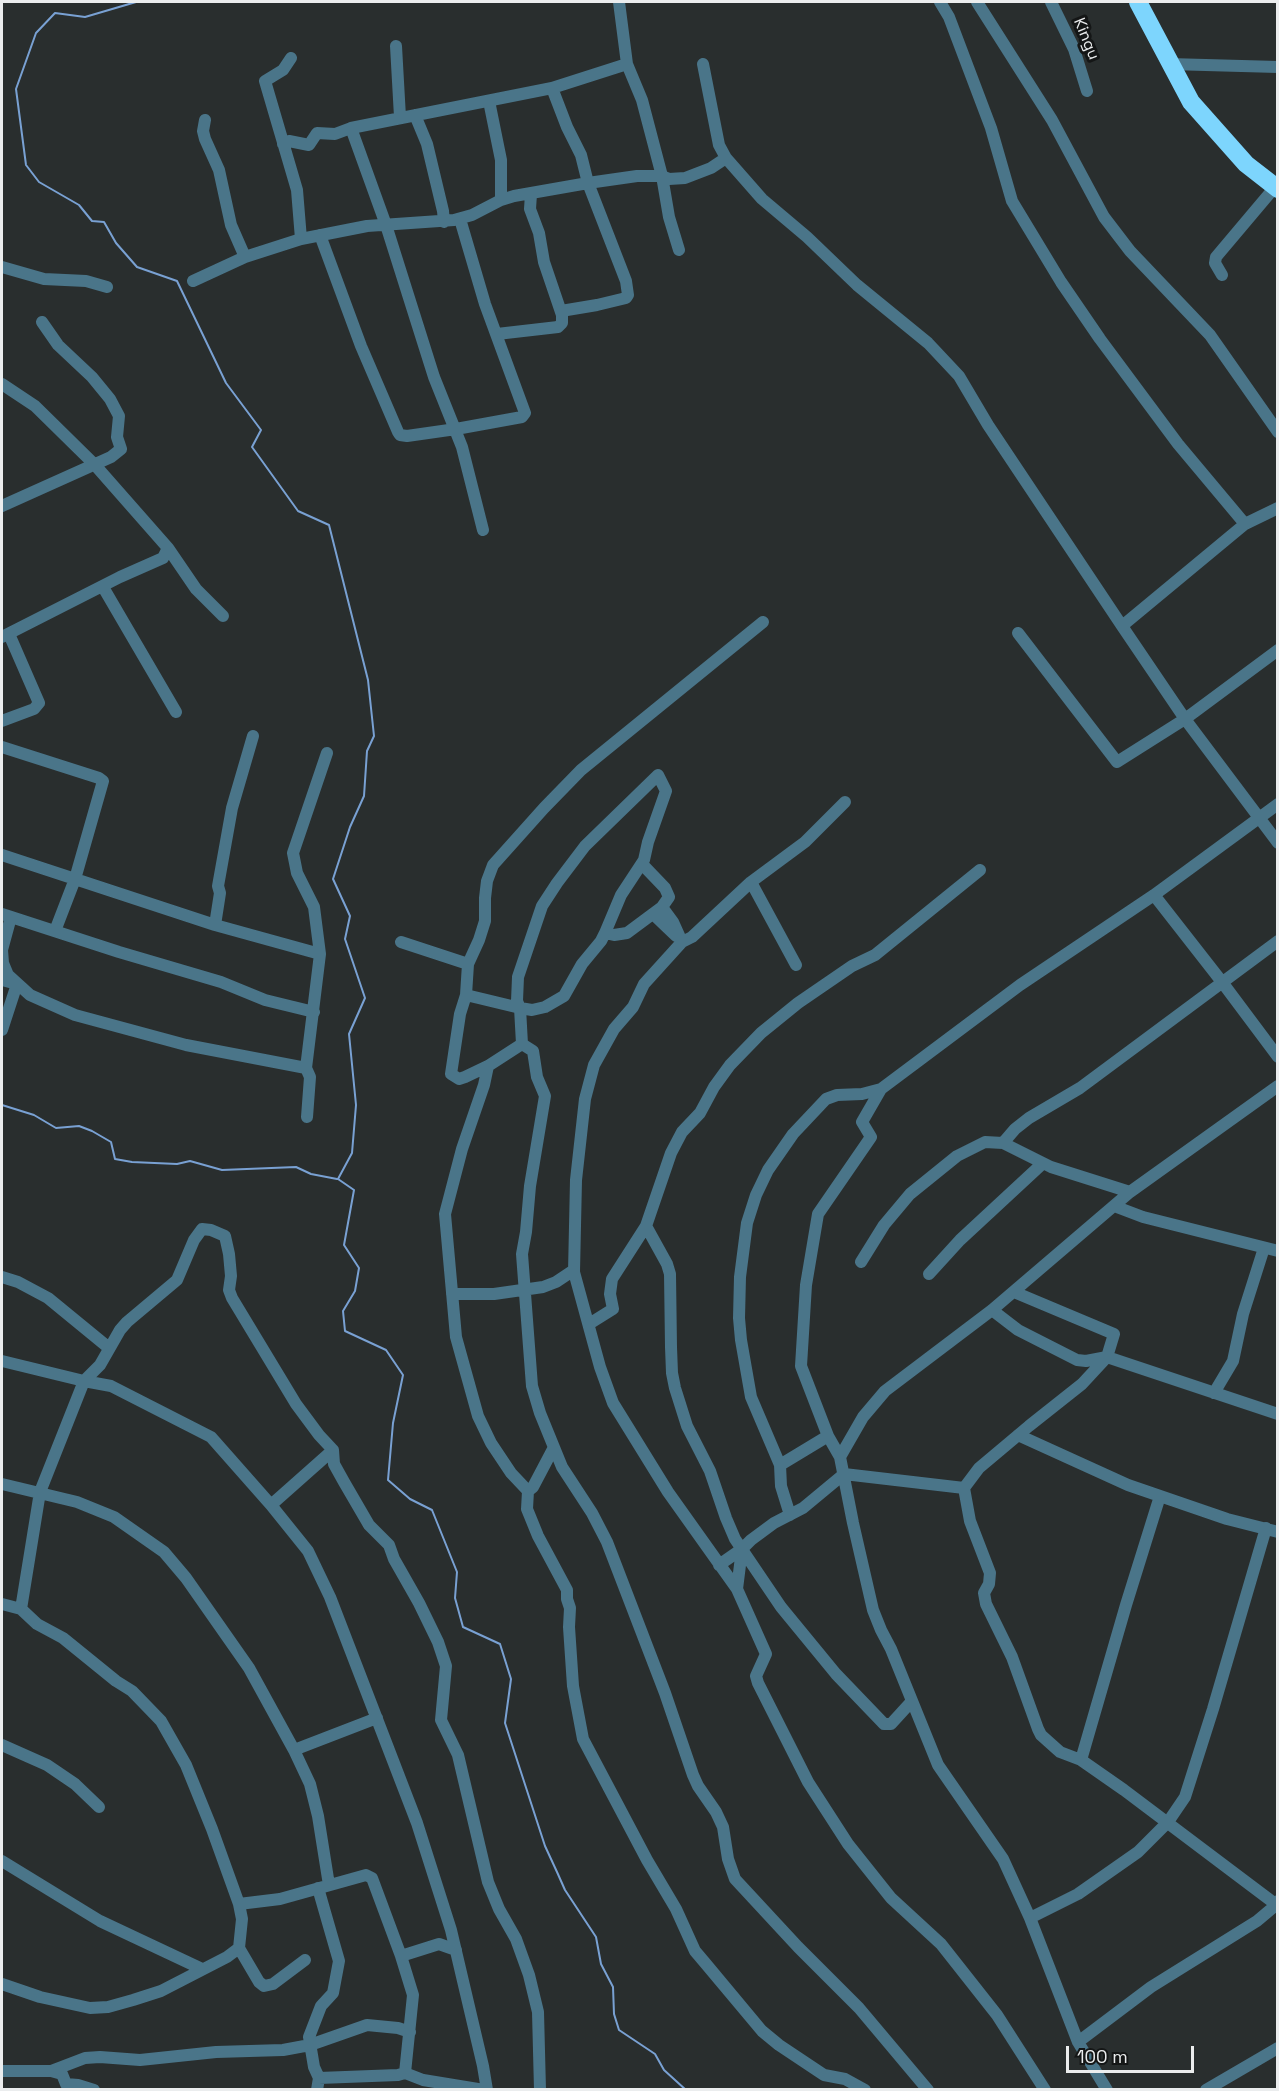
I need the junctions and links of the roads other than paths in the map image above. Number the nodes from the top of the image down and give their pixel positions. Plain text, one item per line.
1 (619, 2) edge
2 (940, 2) edge
3 (977, 2) edge
4 (1051, 2) edge
5 (1138, 2) edge
6 (396, 46) dead end
7 (291, 58) dead end
8 (627, 64) junction
9 (703, 64) dead end
10 (1169, 64) junction
11 (1278, 68) edge
12 (552, 88) junction
13 (1087, 91) dead end
14 (489, 101) junction
15 (415, 115) junction
16 (400, 117) junction
17 (205, 120) dead end
18 (351, 128) junction
19 (284, 144) junction
20 (726, 158) junction
21 (662, 176) junction
22 (588, 183) junction
23 (1276, 188) edge
24 (531, 194) junction
25 (501, 200) junction
26 (460, 219) junction
27 (444, 222) junction
28 (386, 225) junction
29 (320, 235) junction
30 (301, 239) junction
31 (679, 250) dead end
32 (245, 257) junction
33 (2, 267) edge
34 (1222, 275) dead end
35 (193, 281) dead end
36 (107, 286) dead end
37 (561, 311) junction
38 (42, 322) dead end
39 (497, 334) junction
40 (2, 384) edge
41 (456, 429) junction
42 (1278, 432) edge
43 (94, 465) junction
44 (2, 506) edge
45 (1278, 508) edge
46 (1245, 524) junction
47 (483, 530) dead end
48 (168, 548) junction
49 (103, 586) junction
50 (222, 616) dead end
51 (763, 622) dead end
52 (1122, 626) junction
53 (1017, 633) dead end
54 (5, 635) edge
55 (1278, 650) edge
56 (176, 712) dead end
57 (1185, 719) junction
58 (2, 721) edge
59 (253, 736) dead end
60 (2, 747) edge
61 (327, 753) dead end
62 (845, 802) dead end
63 (1278, 804) edge
64 (1259, 819) junction
65 (1278, 843) edge
66 (2, 855) edge
67 (642, 864) junction
68 (980, 870) dead end
69 (75, 879) junction
70 (751, 882) junction
71 (1154, 895) junction
72 (657, 911) junction
73 (6, 915) edge
74 (214, 925) junction
75 (55, 931) junction
76 (604, 933) junction
77 (1278, 940) edge
78 (401, 942) dead end
79 (682, 942) junction
80 (320, 954) junction
81 (468, 964) junction
82 (796, 965) dead end
83 (2, 980) edge
84 (1222, 982) junction
85 (17, 984) junction
86 (466, 995) junction
87 (520, 1008) junction
88 (314, 1012) junction
89 (2, 1030) edge
90 (522, 1044) junction
91 (1278, 1057) edge
92 (489, 1066) junction
93 (306, 1068) junction
94 (1278, 1086) edge
95 (881, 1089) junction
96 (307, 1117) dead end
97 (1003, 1143) junction
98 (1042, 1164) junction
99 (1130, 1192) junction
100 (1114, 1206) junction
101 (646, 1226) junction
102 (1264, 1248) junction
103 (1278, 1251) edge
104 (861, 1262) dead end
105 (574, 1270) junction
106 (929, 1274) dead end
107 (2, 1277) edge
108 (524, 1290) junction
109 (1014, 1292) junction
110 (452, 1294) junction
111 (992, 1310) junction
112 (589, 1324) junction
113 (109, 1348) junction
114 (1107, 1357) junction
115 (2, 1361) edge
116 (84, 1381) junction
117 (1214, 1393) junction
118 (1278, 1414) edge
119 (1018, 1435) junction
120 (828, 1436) junction
121 (553, 1449) junction
122 (333, 1450) junction
123 (840, 1457) junction
124 (780, 1465) junction
125 (844, 1474) junction
126 (2, 1484) edge
127 (964, 1488) junction
128 (528, 1491) junction
129 (40, 1492) junction
130 (1160, 1496) junction
131 (271, 1505) junction
132 (790, 1515) junction
133 (1272, 1530) edge
134 (742, 1549) junction
135 (719, 1565) junction
136 (737, 1588) junction
137 (2, 1604) edge
138 (21, 1609) junction
139 (912, 1701) junction
140 (377, 1718) junction
141 (2, 1745) edge
142 (294, 1749) junction
143 (1081, 1760) junction
144 (99, 1807) dead end
145 (1168, 1822) junction
146 (2, 1862) edge
147 (323, 1886) junction
148 (239, 1904) junction
149 (1277, 1904) edge
150 (1030, 1918) junction
151 (238, 1948) junction
152 (456, 1950) junction
153 (401, 1956) junction
154 (306, 1960) dead end
155 (202, 1969) junction
156 (2, 1984) edge
157 (410, 2032) junction
158 (1078, 2042) junction
159 (310, 2045) junction
160 (1278, 2048) edge
161 (51, 2071) junction
162 (2, 2072) edge
163 (401, 2074) junction
164 (318, 2084) edge
165 (67, 2087) edge
166 (94, 2090) edge
167 (398, 2090) edge
168 (486, 2090) edge
169 (540, 2090) edge
170 (865, 2090) edge
171 (928, 2090) edge
172 (1045, 2090) edge
173 (1107, 2090) edge
174 (1206, 2090) edge

1 - 8 street
2 - 46 street
3 - 42 street
4 - 13 street, Kingu
5 - 10 highway
6 - 16 street
7 - 19 street
8 - 12 street
8 - 21 street
9 - 20 street
10 - 11 street
10 - 23 highway
12 - 14 street
12 - 22 street
14 - 15 street
14 - 25 street
15 - 16 street
15 - 27 street
16 - 18 street
17 - 32 street
18 - 19 street
18 - 28 street
19 - 30 street
20 - 21 street
20 - 52 street
21 - 22 street
21 - 31 street
22 - 24 street
22 - 37 street
23 - 34 street
24 - 25 street
24 - 37 street
25 - 26 street
26 - 27 street
26 - 39 street
27 - 28 street
28 - 29 street
28 - 41 street
29 - 30 street
29 - 41 street
30 - 32 street
32 - 35 street
33 - 36 street
37 - 39 street
38 - 43 street
39 - 41 street
40 - 43 street
41 - 47 street
43 - 44 street
43 - 48 street
45 - 46 street
46 - 52 street
48 - 49 street
48 - 50 street
49 - 54 street
49 - 56 street
51 - 81 street
52 - 57 street
53 - 57 street
54 - 58 street
55 - 57 street
57 - 64 street
59 - 74 street
60 - 69 street
61 - 80 street
62 - 70 street
63 - 64 street
64 - 65 street
64 - 71 street
66 - 69 street
67 - 72 street
67 - 76 street
67 - 87 street
68 - 101 street
69 - 74 street
69 - 75 street
70 - 79 street
70 - 82 street
71 - 84 street
71 - 95 street
72 - 76 street
72 - 79 street
73 - 75 street
73 - 85 street
74 - 80 street
75 - 88 street
76 - 87 street
77 - 84 street
78 - 81 street
79 - 105 street
80 - 88 street
81 - 86 street
83 - 85 street
84 - 91 street
84 - 97 street
85 - 89 street
85 - 93 street
86 - 87 street
86 - 92 street
87 - 90 street
88 - 93 street
90 - 92 street
90 - 108 street
92 - 110 street
93 - 96 street
94 - 99 street
95 - 120 street
95 - 124 street
97 - 98 street
97 - 104 street
98 - 99 street
98 - 106 street
99 - 100 street
100 - 102 street
100 - 109 street
101 - 112 street
101 - 134 street
102 - 103 street
102 - 117 street
105 - 108 street
105 - 112 street
107 - 113 street
108 - 110 street
108 - 121 street
109 - 111 street
109 - 114 street
110 - 128 street
111 - 114 street
111 - 123 street
112 - 135 street
113 - 116 street
113 - 122 street
114 - 117 street
114 - 119 street
115 - 116 street
116 - 129 street
116 - 131 street
117 - 118 street
119 - 127 street
119 - 130 street
120 - 123 street
120 - 124 street
121 - 128 street
121 - 171 street
122 - 131 street
122 - 169 street
123 - 125 street
124 - 132 street
125 - 127 street
125 - 132 street
125 - 139 street
126 - 129 street
127 - 143 street
128 - 170 street
129 - 138 street
129 - 142 street
130 - 133 street
130 - 143 street
131 - 140 street
132 - 134 street
133 - 145 street
134 - 135 street
134 - 136 street
134 - 139 street
135 - 136 street
136 - 172 street
137 - 138 street
138 - 148 street
139 - 150 street
140 - 142 street
140 - 152 street
141 - 144 street
142 - 147 street
143 - 145 street
145 - 149 street
145 - 150 street
146 - 155 street
147 - 148 street
147 - 153 street
147 - 159 street
148 - 151 street
149 - 158 street
150 - 158 street
151 - 154 street
151 - 155 street
152 - 153 street
152 - 168 street
153 - 157 street
155 - 156 street
157 - 159 street
157 - 163 street
158 - 173 street
159 - 161 street
159 - 164 street
160 - 174 street
161 - 162 street
161 - 165 street
163 - 164 street
163 - 167 street
163 - 168 street
165 - 166 street

